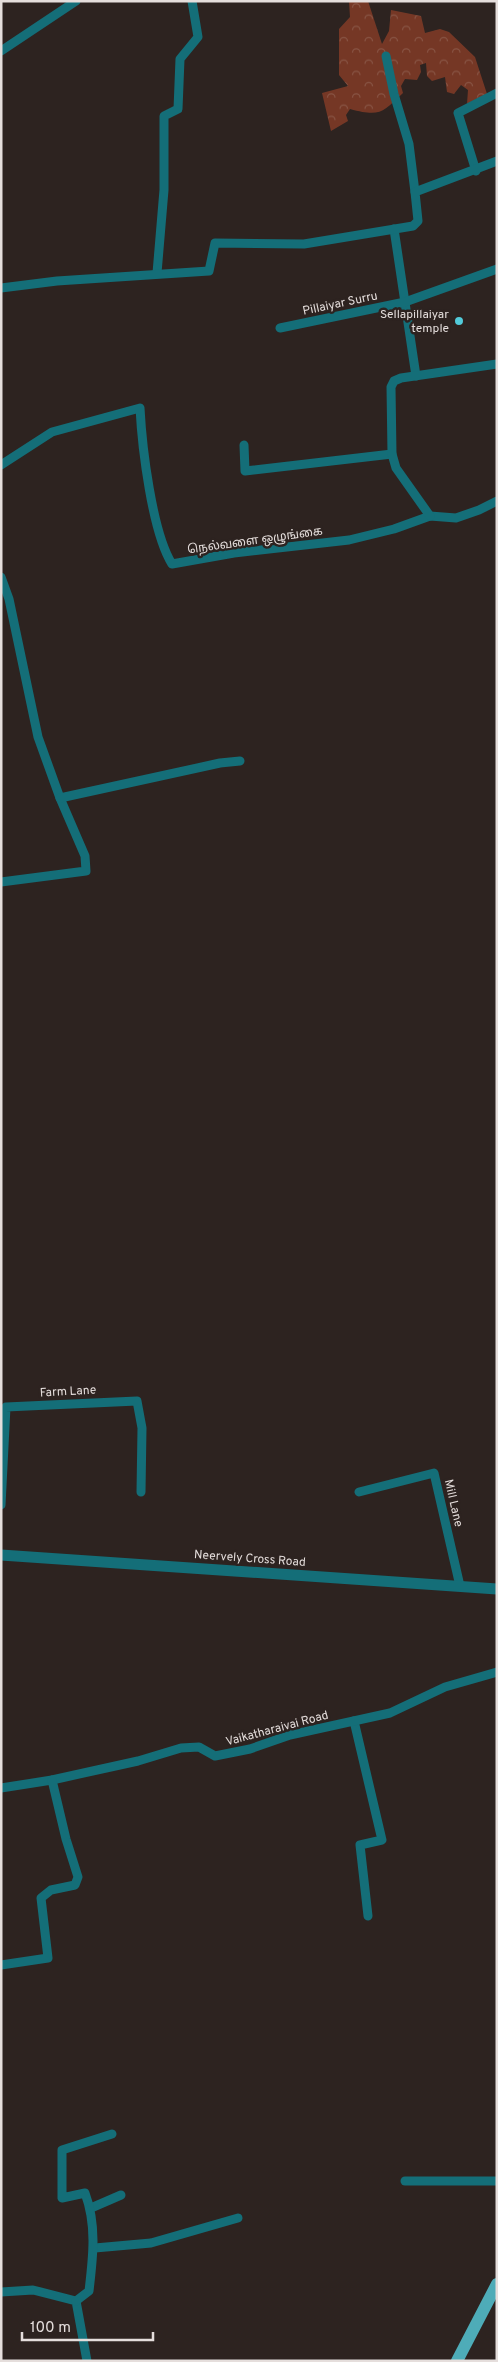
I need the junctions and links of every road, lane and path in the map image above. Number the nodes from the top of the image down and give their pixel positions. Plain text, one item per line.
1 (76, 1) edge
2 (192, 1) edge
3 (1, 51) edge
4 (386, 56) dead end
5 (497, 93) edge
6 (497, 161) edge
7 (476, 171) junction
8 (415, 192) junction
9 (394, 229) junction
10 (497, 269) edge
11 (157, 273) junction
12 (1, 288) edge
13 (405, 302) junction
14 (280, 328) dead end
15 (497, 364) edge
16 (416, 376) junction
17 (244, 445) dead end
18 (392, 454) junction
19 (1, 466) edge
20 (497, 501) edge
21 (430, 516) junction
22 (1, 577) edge
23 (240, 761) dead end
24 (60, 798) junction
25 (1, 882) edge
26 (141, 1492) dead end
27 (359, 1492) dead end
28 (1, 1505) edge
29 (1, 1555) edge
30 (460, 1586) junction
31 (497, 1589) edge
32 (497, 1672) edge
33 (354, 1721) junction
34 (52, 1780) junction
35 (1, 1787) edge
36 (368, 1916) dead end
37 (1, 1966) edge
38 (112, 2134) dead end
39 (405, 2181) dead end
40 (497, 2181) edge
41 (121, 2196) dead end
42 (90, 2208) junction
43 (238, 2218) dead end
44 (95, 2248) junction
45 (497, 2284) edge
46 (1, 2292) edge
47 (76, 2301) junction
48 (87, 2361) edge
49 (457, 2361) edge

1 - 3 street
2 - 11 street
4 - 8 street
5 - 7 street
6 - 7 street
7 - 8 street
8 - 9 street
9 - 11 street
9 - 13 street
10 - 13 street, Pillaiyar Surru
11 - 12 street
13 - 14 street, Pillaiyar Surru
13 - 16 street
15 - 16 street
16 - 18 street
17 - 18 street
18 - 21 street
19 - 21 street, நெல்வளை ஒழுங்கை
20 - 21 street, நெல்வளை ஒழுங்கை
22 - 24 street
23 - 24 street
24 - 25 street
26 - 28 street, Farm Lane
27 - 30 street, Mill Lane
29 - 30 street, Neervely Cross Road
30 - 31 street, Neervely Cross Road
32 - 33 street, Vaikatharaivai Road
33 - 34 street, Vaikatharaivai Road
33 - 36 street
34 - 35 street, Vaikatharaivai Road
34 - 37 street
38 - 42 street
39 - 40 street
41 - 42 street
42 - 44 street
43 - 44 street
44 - 47 street
45 - 49 main road
46 - 47 street
47 - 48 street

